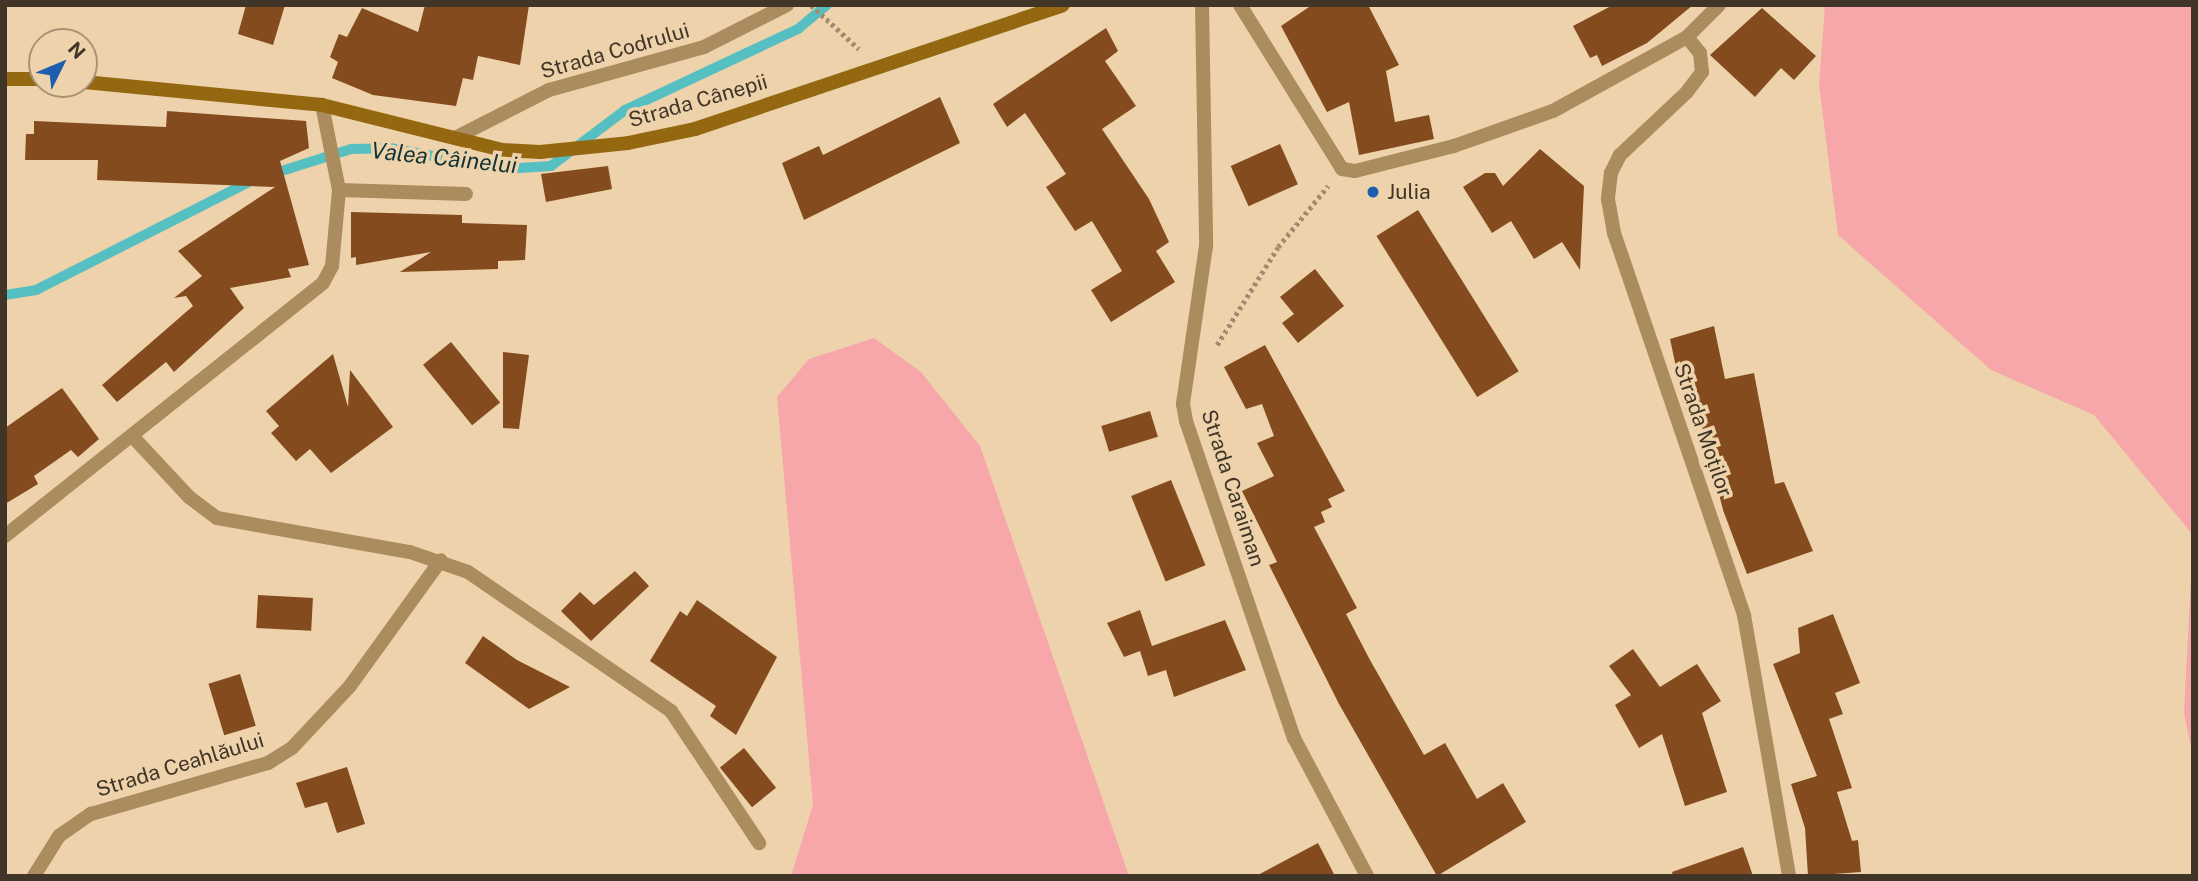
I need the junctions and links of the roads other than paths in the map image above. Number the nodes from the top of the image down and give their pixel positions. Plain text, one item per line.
1 (787, 5) edge
2 (1063, 5) edge
3 (1202, 5) edge
4 (1240, 5) edge
5 (1719, 5) edge
6 (1687, 37) junction
7 (5, 79) edge
8 (28, 79) edge
9 (98, 83) edge
10 (322, 105) junction
11 (455, 138) junction
12 (339, 190) junction
13 (466, 194) dead end
14 (134, 438) junction
15 (5, 536) edge
16 (440, 560) junction
17 (759, 843) dead end
18 (34, 876) edge
19 (1367, 876) edge
20 (1789, 876) edge

1 - 11 street, Strada Codrului
2 - 11 street, Strada Cânepii
3 - 19 street, Strada Caraiman
4 - 6 street
5 - 6 street
6 - 20 street, Strada Moților
7 - 8 street
9 - 10 street, Strada Cânepii
10 - 11 street, Strada Cânepii
10 - 12 street
12 - 13 street
12 - 14 street
14 - 15 street
14 - 16 street
16 - 17 street
16 - 18 street, Strada Ceahlăului

